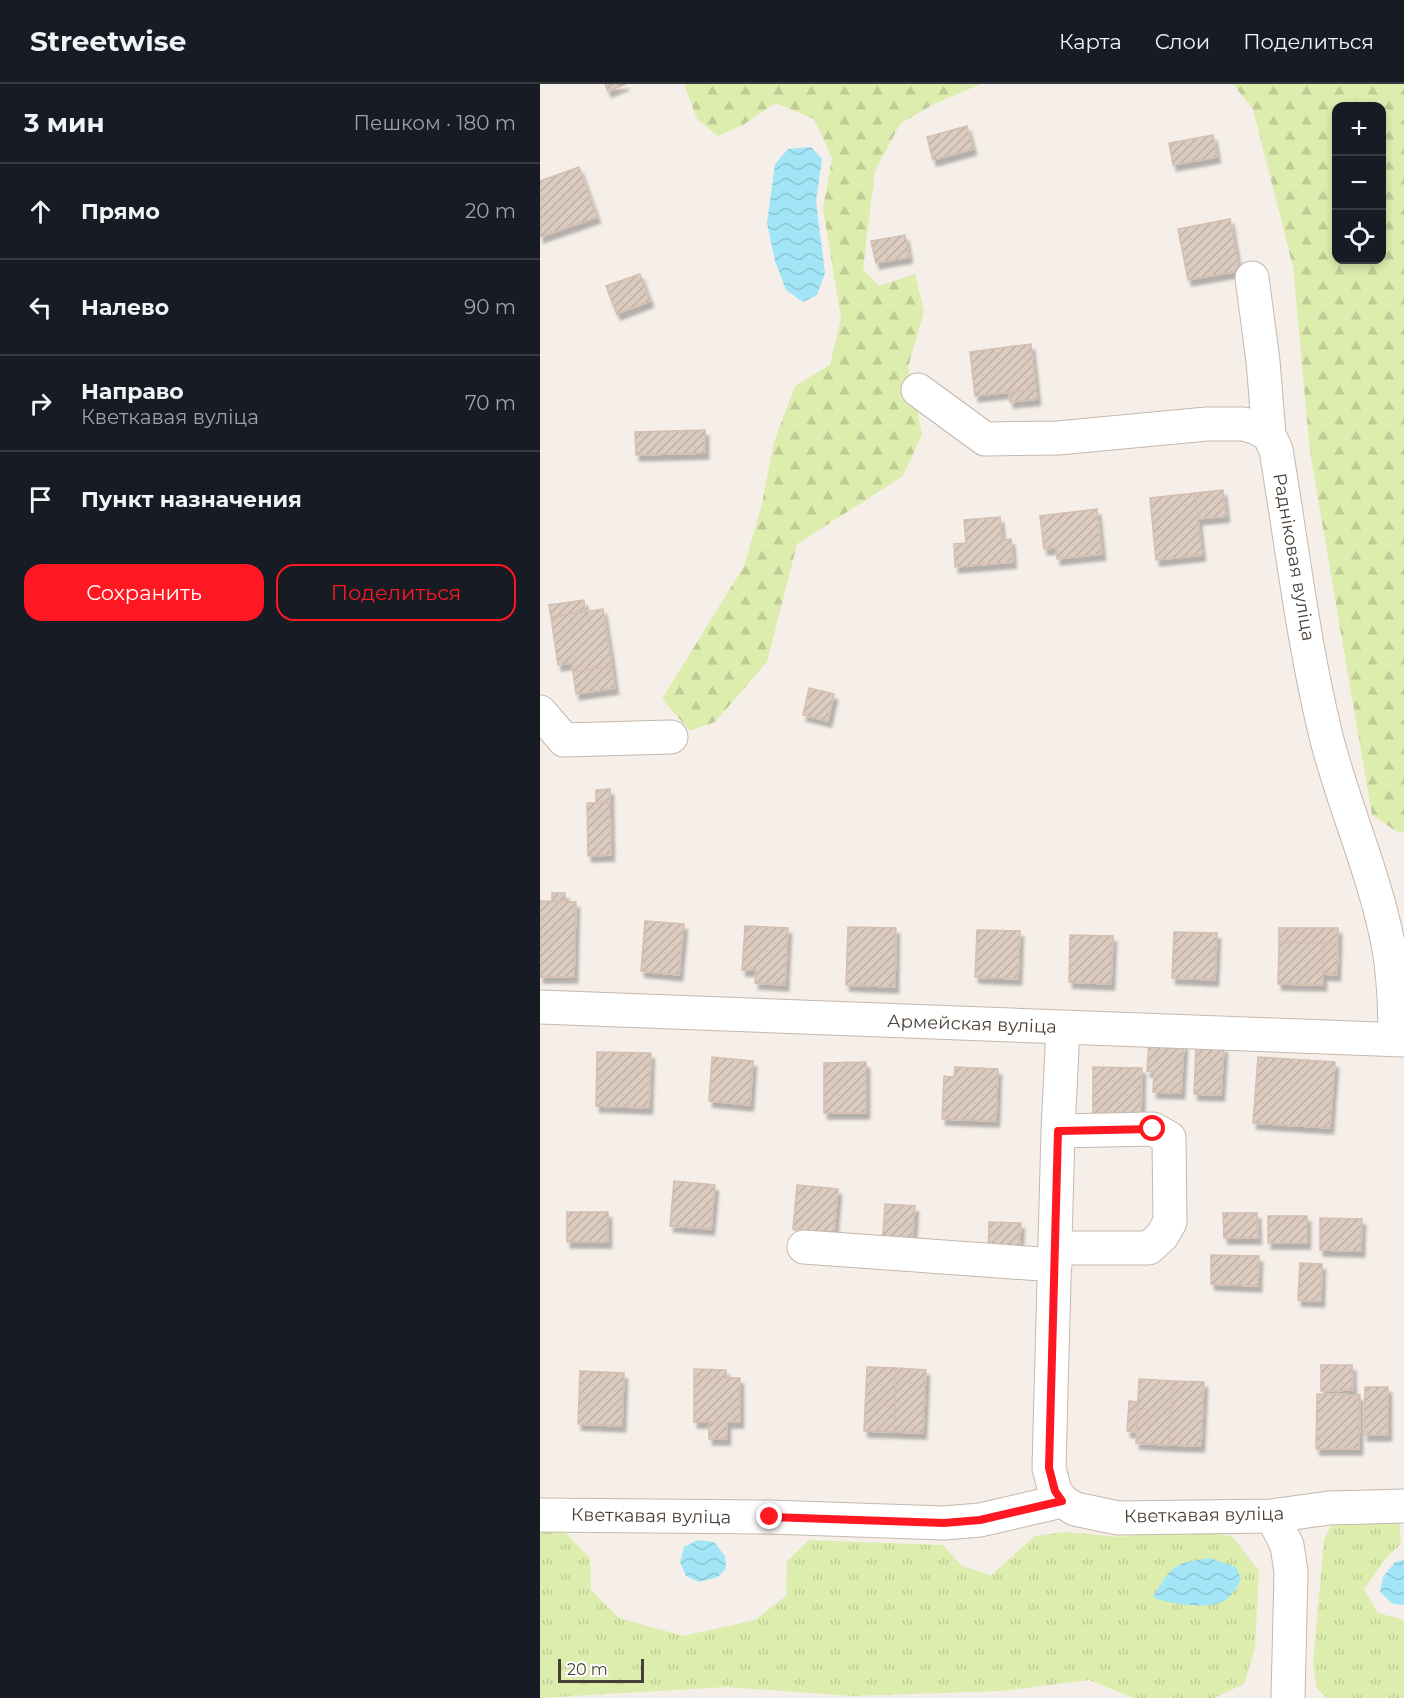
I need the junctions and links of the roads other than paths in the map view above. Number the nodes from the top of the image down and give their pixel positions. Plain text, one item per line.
1 (1252, 278) dead end
2 (918, 390) dead end
3 (1269, 435) junction
4 (540, 712) edge
5 (671, 737) dead end
6 (540, 1007) edge
7 (1063, 1028) junction
8 (1399, 1040) edge
9 (1058, 1131) junction
10 (804, 1247) dead end
11 (1056, 1257) junction
12 (1062, 1501) junction
13 (1404, 1506) edge
14 (540, 1515) edge
15 (1272, 1516) junction
16 (1288, 1698) edge

1 - 3 street, Радніковая вуліца
2 - 3 street
3 - 8 street, Радніковая вуліца
4 - 5 street
6 - 7 street, Армейская вуліца
7 - 8 street, Армейская вуліца
7 - 9 street
9 - 11 street
9 - 11 street
10 - 11 street
11 - 12 street
12 - 14 street, Кветкавая вуліца
12 - 15 street, Кветкавая вуліца
13 - 15 street, Кветкавая вуліца
15 - 16 street

